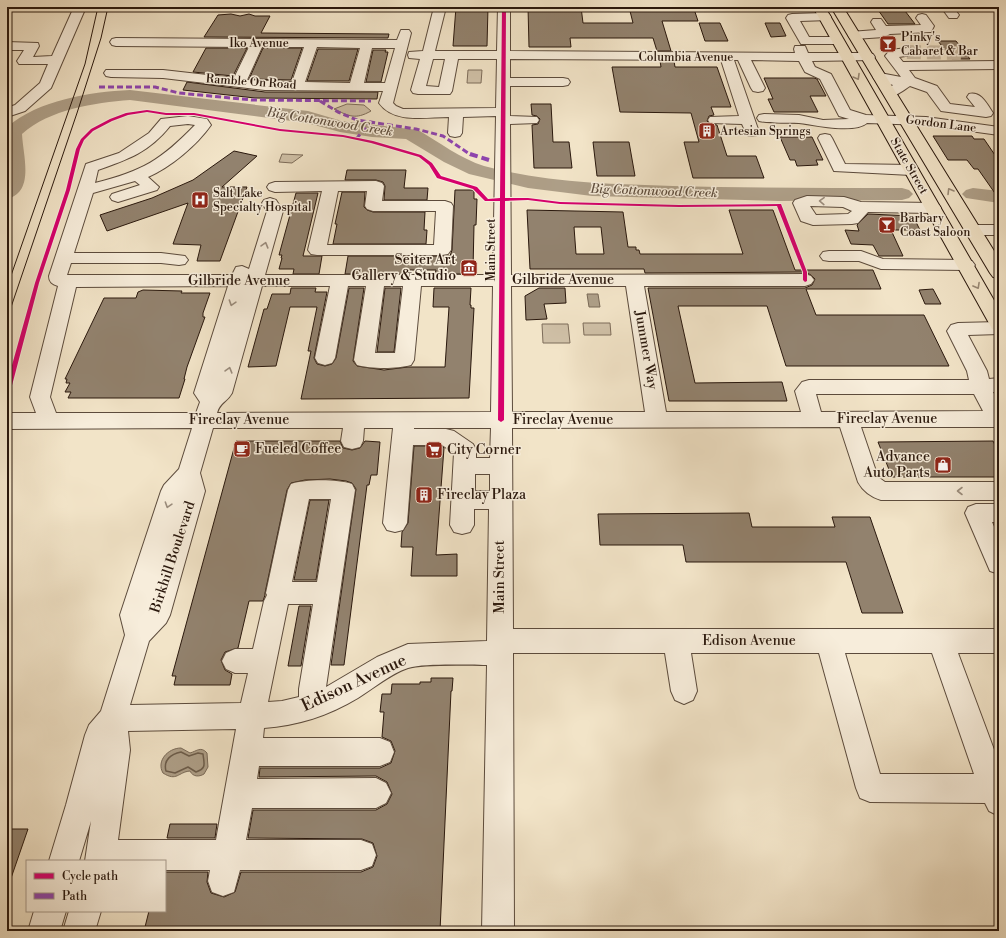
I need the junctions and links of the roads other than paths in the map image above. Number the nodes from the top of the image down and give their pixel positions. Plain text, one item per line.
1 (80, 7) edge
2 (440, 7) edge
3 (504, 7) edge
4 (837, 7) edge
5 (822, 12) edge
6 (922, 18) dead end
7 (875, 19) dead end
8 (882, 30) junction
9 (854, 35) junction
10 (837, 41) junction
11 (116, 42) dead end
12 (797, 42) junction
13 (147, 43) junction
14 (203, 43) junction
15 (257, 43) junction
16 (763, 43) dead end
17 (312, 44) junction
18 (367, 44) junction
19 (403, 44) junction
20 (7, 46) edge
21 (907, 52) tunnel mouth
22 (972, 53) tunnel mouth
23 (999, 54) edge
24 (428, 56) junction
25 (452, 56) junction
26 (504, 56) junction
27 (726, 57) junction
28 (743, 57) junction
29 (770, 57) junction
30 (805, 57) junction
31 (846, 57) junction
32 (868, 57) junction
33 (57, 60) junction
34 (999, 65) edge
35 (899, 66) junction
36 (111, 73) dead end
37 (129, 73) junction
38 (185, 77) junction
39 (880, 77) junction
40 (936, 79) dead end
41 (504, 82) junction
42 (562, 82) dead end
43 (908, 82) junction
44 (238, 84) junction
45 (980, 84) dead end
46 (297, 86) junction
47 (356, 87) junction
48 (391, 87) junction
49 (758, 88) dead end
50 (890, 93) junction
51 (974, 97) dead end
52 (995, 103) dead end
53 (456, 112) junction
54 (7, 113) edge
55 (504, 116) junction
56 (764, 118) dead end
57 (874, 119) junction
58 (906, 119) junction
59 (532, 120) dead end
60 (715, 120) dead end
61 (999, 131) edge
62 (455, 133) dead end
63 (825, 138) dead end
64 (911, 170) junction
65 (331, 187) junction
66 (83, 197) junction
67 (860, 207) dead end
68 (933, 208) junction
69 (973, 230) junction
70 (999, 230) edge
71 (339, 250) junction
72 (829, 256) dead end
73 (64, 258) junction
74 (180, 260) junction
75 (966, 265) junction
76 (999, 273) edge
77 (412, 280) junction
78 (502, 280) junction
79 (634, 280) junction
80 (805, 280) dead end
81 (63, 281) junction
82 (132, 281) junction
83 (161, 281) junction
84 (184, 281) junction
85 (247, 281) junction
86 (336, 281) junction
87 (376, 281) junction
88 (124, 298) dead end
89 (999, 325) edge
90 (999, 328) edge
91 (325, 358) dead end
92 (990, 385) edge
93 (207, 411) junction
94 (814, 419) junction
95 (848, 419) junction
96 (998, 419) edge
97 (355, 420) junction
98 (501, 420) junction
99 (658, 420) junction
100 (7, 421) edge
101 (49, 421) junction
102 (404, 429) junction
103 (352, 440) dead end
104 (464, 466) junction
105 (501, 466) junction
106 (999, 491) edge
107 (463, 500) junction
108 (500, 500) junction
109 (999, 513) edge
110 (395, 523) dead end
111 (462, 525) dead end
112 (999, 564) edge
113 (327, 594) junction
114 (276, 601) dead end
115 (676, 641) junction
116 (829, 641) junction
117 (941, 641) junction
118 (999, 641) edge
119 (500, 647) junction
120 (235, 661) dead end
121 (264, 661) junction
122 (684, 691) dead end
123 (314, 706) junction
124 (252, 716) junction
125 (113, 718) junction
126 (247, 752) junction
127 (380, 752) dead end
128 (376, 793) dead end
129 (997, 793) edge
130 (240, 794) junction
131 (361, 855) dead end
132 (100, 858) edge
133 (64, 860) edge
134 (125, 860) edge
135 (166, 863) edge
136 (225, 868) junction
137 (50, 912) edge
138 (85, 912) edge
139 (44, 931) edge
140 (79, 931) edge
141 (498, 931) edge

1 - 33 street
2 - 24 street
3 - 26 street, Main Street
4 - 9 main road, State Street
5 - 10 main road, State Street
5 - 12 street
6 - 8 street
7 - 8 street
8 - 9 street
9 - 32 main road, State Street
10 - 12 street
10 - 31 main road, State Street
11 - 13 street, Iko Avenue
12 - 30 street
13 - 14 street, Iko Avenue
13 - 37 street
14 - 15 street, Iko Avenue
14 - 38 street
15 - 17 street, Iko Avenue
15 - 44 street
16 - 29 street
17 - 18 street, Iko Avenue
17 - 46 street
18 - 19 street, Iko Avenue
18 - 47 street
19 - 24 street, Iko Avenue
19 - 48 street
20 - 33 street
21 - 35 street
22 - 23 street
24 - 25 street, Iko Avenue
24 - 25 street
25 - 26 street, Columbia Avenue
26 - 27 street, Columbia Avenue
26 - 41 street, Main Street
27 - 28 street, Columbia Avenue
27 - 60 street
28 - 29 street, Columbia Avenue
28 - 49 street
29 - 30 street, Columbia Avenue
30 - 31 street, Columbia Avenue
30 - 57 street
31 - 32 street, Columbia Avenue
31 -> 57 main road, State Street
32 - 39 main road, State Street
33 - 54 street
34 - 35 street
35 - 43 street
36 - 37 street, Ramble On Road
37 - 38 street, Ramble On Road
38 - 44 street, Ramble On Road
39 - 43 street
39 - 50 main road, State Street
40 - 43 street
41 - 42 street
41 - 55 street, Main Street
43 - 50 street
43 - 51 street
44 - 46 street, Ramble On Road
45 - 52 street
46 - 47 street, Ramble On Road
47 - 48 street, Ramble On Road
48 - 53 street
50 - 58 main road, State Street
53 - 55 street
53 - 62 street
55 - 59 street
55 - 78 street, Main Street
56 - 57 street
57 - 58 street, Gordon Lane
57 - 64 main road, State Street
58 - 61 street, Gordon Lane
69 -> 58 main road, State Street
63 - 64 street
64 - 68 main road, State Street
65 - 71 street
65 - 71 street
65 - 85 street, Birkhill Boulevard
66 - 66 street
66 - 73 street
67 - 68 street
68 - 75 main road, State Street
69 - 70 street
69 - 76 main road, State Street
71 - 86 street
72 - 75 street
73 - 74 street
73 - 81 street
74 - 83 street
74 - 84 street
75 -> 89 main road, State Street
77 - 78 street, Gilbride Avenue
77 - 87 street, Gilbride Avenue
77 - 87 street
78 - 79 street, Gilbride Avenue
78 - 98 street, Main Street
79 - 80 street, Gilbride Avenue
79 - 99 street, Jummer Way
81 - 82 street, Gilbride Avenue
81 - 101 street
82 - 83 street, Gilbride Avenue
82 - 88 street
83 - 84 street, Gilbride Avenue
84 - 85 street, Gilbride Avenue
85 - 86 street, Gilbride Avenue
85 - 93 street, Birkhill Boulevard
86 - 87 street, Gilbride Avenue
86 - 91 street
90 - 92 street
92 - 94 street
92 - 96 street
93 - 97 street, Fireclay Avenue
93 - 101 street, Fireclay Avenue
93 - 125 street, Birkhill Boulevard
94 - 95 street, Fireclay Avenue
94 - 99 street, Fireclay Avenue
95 - 96 street, Fireclay Avenue
106 -> 95 street
97 - 102 street, Fireclay Avenue
97 - 103 street
98 - 99 street, Fireclay Avenue
98 - 102 street, Fireclay Avenue
98 - 105 street, Main Street
100 - 101 street, Fireclay Avenue
102 - 104 street
102 - 110 street
104 - 105 street
104 - 107 street
105 - 108 street, Main Street
107 - 108 street
107 - 111 street
108 - 119 street, Main Street
109 - 112 street
113 - 113 street
113 - 123 street
114 - 121 street
115 - 116 street, Edison Avenue
115 - 119 street, Edison Avenue
115 - 122 street
116 - 117 street, Edison Avenue
116 - 129 street
117 - 118 street, Edison Avenue
117 - 129 street
119 - 123 street, Edison Avenue
119 - 141 street, Main Street
120 - 121 street
121 - 124 street
123 - 124 street, Edison Avenue
124 - 125 street, Edison Avenue
124 - 126 street
125 - 132 street, Birkhill Boulevard
125 - 133 street
126 - 127 street
126 - 130 street
128 - 130 street
130 - 136 street
131 - 136 street
132 - 134 street
135 - 136 street
137 - 139 street
138 - 140 street

